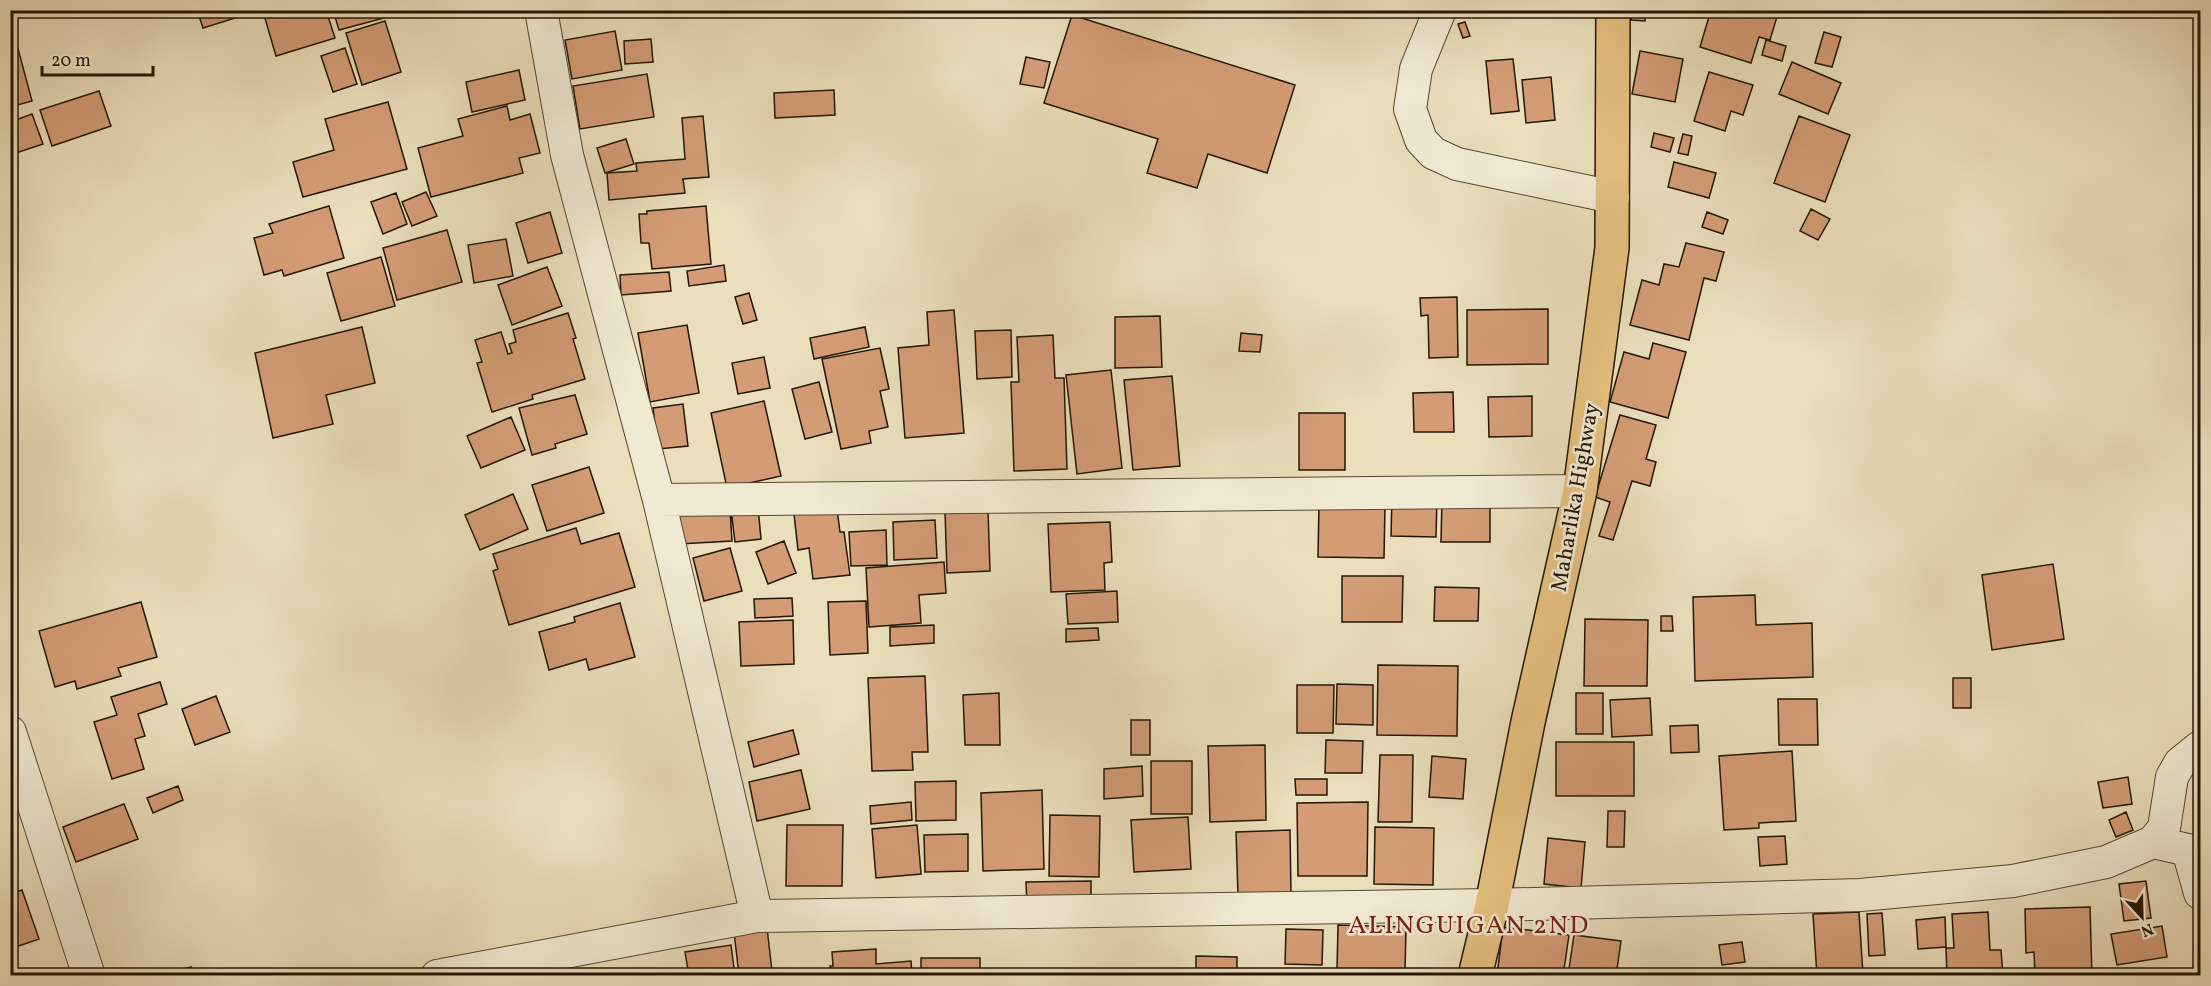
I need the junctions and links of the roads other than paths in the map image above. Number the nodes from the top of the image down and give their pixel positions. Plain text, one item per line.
1 (541, 10) edge
2 (1440, 10) edge
3 (1613, 10) edge
4 (1613, 198) junction
5 (1580, 491) junction
6 (659, 500) junction
7 (10, 732) edge
8 (2200, 747) edge
9 (2153, 842) junction
10 (2200, 892) edge
11 (1492, 905) junction
12 (757, 916) junction
13 (89, 975) edge
14 (437, 975) edge
15 (1475, 975) edge

1 - 6 street
2 - 4 street
3 - 4 highway, Maharlika Highway
4 - 5 highway, Maharlika Highway
5 - 6 street
5 - 11 highway, Maharlika Highway
6 - 12 street
7 - 13 street
8 - 9 street
9 - 10 street
9 - 11 street
11 - 12 street
11 - 15 highway, Maharlika Highway
12 - 14 street

